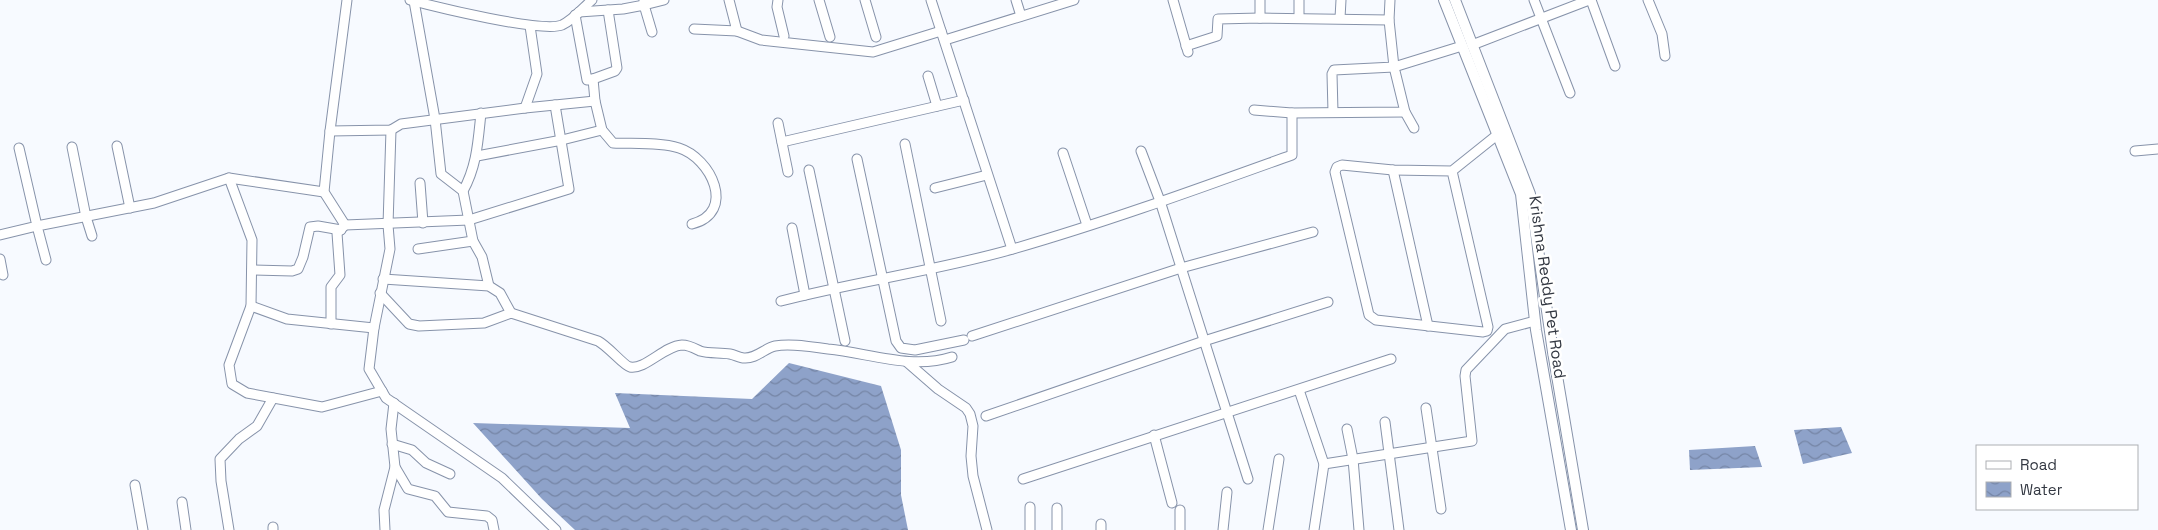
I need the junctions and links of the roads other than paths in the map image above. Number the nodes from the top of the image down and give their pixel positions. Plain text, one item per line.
1 (347, 0) edge
2 (592, 0) edge
3 (664, 0) edge
4 (729, 0) edge
5 (778, 0) edge
6 (819, 0) edge
7 (865, 0) edge
8 (931, 0) edge
9 (1016, 0) edge
10 (1074, 0) edge
11 (1173, 0) edge
12 (1260, 0) edge
13 (1300, 0) edge
14 (1342, 0) edge
15 (1390, 0) edge
16 (1444, 0) edge
17 (1455, 0) edge
18 (1534, 0) edge
19 (1590, 0) edge
20 (1648, 0) edge
21 (412, 1) edge
22 (644, 2) edge
23 (608, 10) junction
24 (577, 14) junction
25 (1021, 16) junction
26 (1260, 18) junction
27 (1299, 18) junction
28 (1340, 18) junction
29 (1541, 19) junction
30 (1389, 20) junction
31 (530, 26) junction
32 (694, 29) dead end
33 (738, 31) junction
34 (941, 31) junction
35 (652, 32) dead end
36 (784, 36) dead end
37 (830, 37) dead end
38 (876, 38) dead end
39 (945, 40) junction
40 (1467, 46) junction
41 (1665, 56) dead end
42 (1615, 66) dead end
43 (1394, 67) junction
44 (928, 76) dead end
45 (593, 79) junction
46 (1570, 93) dead end
47 (964, 100) junction
48 (595, 101) junction
49 (555, 105) junction
50 (937, 106) junction
51 (526, 108) junction
52 (1254, 110) dead end
53 (1333, 112) junction
54 (1405, 112) junction
55 (481, 113) junction
56 (1292, 113) junction
57 (435, 119) junction
58 (778, 123) dead end
59 (1414, 128) dead end
60 (391, 130) junction
61 (602, 130) junction
62 (330, 131) junction
63 (1497, 135) junction
64 (562, 140) junction
65 (782, 142) junction
66 (905, 144) dead end
67 (117, 146) dead end
68 (72, 147) dead end
69 (19, 148) dead end
70 (2158, 149) edge
71 (1141, 151) dead end
72 (2135, 151) dead end
73 (1063, 153) dead end
74 (477, 156) junction
75 (857, 159) dead end
76 (809, 170) dead end
77 (1393, 170) junction
78 (1452, 171) junction
79 (788, 172) dead end
80 (987, 175) junction
81 (229, 178) junction
82 (420, 183) dead end
83 (935, 188) dead end
84 (462, 191) junction
85 (324, 192) junction
86 (1160, 202) junction
87 (130, 208) junction
88 (86, 217) junction
89 (469, 220) junction
90 (423, 223) junction
91 (692, 224) dead end
92 (388, 225) junction
93 (1087, 225) junction
94 (37, 226) junction
95 (343, 228) junction
96 (792, 228) dead end
97 (1313, 232) dead end
98 (0, 235) edge
99 (92, 236) dead end
100 (473, 241) junction
101 (418, 249) dead end
102 (1012, 249) junction
103 (0, 259) edge
104 (46, 260) dead end
105 (1180, 268) junction
106 (252, 270) junction
107 (931, 270) junction
108 (3, 275) dead end
109 (383, 279) junction
110 (884, 279) junction
111 (489, 286) junction
112 (833, 288) junction
113 (380, 293) junction
114 (805, 295) junction
115 (781, 301) dead end
116 (1328, 302) dead end
117 (251, 306) junction
118 (511, 313) junction
119 (941, 321) dead end
120 (1535, 321) junction
121 (331, 324) junction
122 (1428, 326) junction
123 (374, 328) junction
124 (845, 341) dead end
125 (1204, 341) junction
126 (952, 357) dead end
127 (1391, 359) dead end
128 (907, 362) junction
129 (382, 390) junction
130 (1299, 390) junction
131 (273, 398) junction
132 (394, 403) junction
133 (1426, 408) dead end
134 (1227, 411) junction
135 (986, 416) dead end
136 (1385, 422) dead end
137 (1348, 429) dead end
138 (1154, 435) junction
139 (392, 444) junction
140 (1432, 448) junction
141 (1389, 454) junction
142 (1279, 459) dead end
143 (1353, 459) junction
144 (1324, 464) junction
145 (395, 467) junction
146 (450, 474) dead end
147 (1023, 479) dead end
148 (1248, 479) dead end
149 (135, 484) dead end
150 (1227, 492) dead end
151 (182, 502) dead end
152 (1172, 503) dead end
153 (1030, 507) dead end
154 (1057, 508) dead end
155 (1440, 509) dead end
156 (1180, 510) dead end
157 (143, 530) edge
158 (186, 530) edge
159 (230, 530) edge
160 (385, 530) edge
161 (494, 530) edge
162 (556, 530) edge
163 (987, 530) edge
164 (1030, 530) edge
165 (1057, 530) edge
166 (1180, 530) edge
167 (1223, 530) edge
168 (1268, 530) edge
169 (1314, 530) edge
170 (1359, 530) edge
171 (1399, 530) edge
172 (1572, 530) edge
173 (1583, 530) edge

1 - 62 street
2 - 24 street
3 - 22 street
4 - 33 street
5 - 36 street
6 - 37 street
7 - 38 street
8 - 34 street
9 - 25 street
10 - 25 street
11 - 26 street
12 - 26 street
13 - 27 street
14 - 28 street
15 - 30 street
16 - 40 main road, Krishna Reddy Pet Road
17 - 40 main road, Krishna Reddy Pet Road
18 - 29 street
19 - 29 street
19 - 42 street
20 - 41 street
21 - 31 street
21 - 57 street
22 - 23 street
22 - 35 street
23 - 24 street
23 - 45 street
24 - 31 street
24 - 45 street
25 - 39 street
26 - 27 street
27 - 28 street
28 - 30 street
29 - 40 street
29 - 46 street
30 - 43 street
31 - 51 street
32 - 33 street
33 - 34 street
34 - 39 street
39 - 47 street
40 - 43 street
40 - 63 main road, Krishna Reddy Pet Road
40 - 173 main road, Krishna Reddy Pet Road
43 - 53 street
43 - 54 street
44 - 50 street
45 - 48 street
47 - 50 street
47 - 80 street
48 - 49 street
48 - 61 street
49 - 51 street
49 - 64 street
50 - 65 street
51 - 55 street
52 - 56 street
53 - 54 street
53 - 56 street
54 - 59 street
55 - 57 street
55 - 74 street
56 - 86 street
57 - 60 street
57 - 84 street
58 - 65 street
60 - 62 street
60 - 92 street
61 - 64 street
61 - 91 street
62 - 85 street
63 - 78 street
63 - 120 main road, Krishna Reddy Pet Road
64 - 74 street
64 - 89 street
65 - 79 street
66 - 107 street
67 - 87 street
68 - 88 street
69 - 94 street
70 - 72 street
71 - 86 street
73 - 93 street
74 - 84 street
75 - 110 street
76 - 112 street
77 - 78 street
77 - 122 street
77 - 122 street
78 - 122 street
80 - 83 street
80 - 102 street
81 - 85 street
81 - 87 street
81 - 106 street
82 - 90 street
84 - 89 street
85 - 95 street
86 - 93 street
86 - 105 street
87 - 88 street
88 - 94 street
88 - 99 street
89 - 90 street
89 - 100 street
90 - 92 street
92 - 95 street
92 - 109 street
93 - 102 street
94 - 98 street
94 - 104 street
95 - 106 street
95 - 121 street
96 - 114 street
97 - 105 street
100 - 101 street
100 - 111 street
102 - 107 street
103 - 108 street
105 - 110 street
105 - 125 street
106 - 117 street
107 - 110 street
107 - 119 street
109 - 111 street
109 - 113 street
110 - 112 street
111 - 118 street
112 - 114 street
112 - 124 street
113 - 118 street
113 - 123 street
114 - 115 street
116 - 125 street
117 - 121 street
117 - 131 street
118 - 128 street
120 - 140 street
120 - 172 main road, Krishna Reddy Pet Road
121 - 123 street
123 - 129 street
125 - 134 street
125 - 135 street
126 - 128 street
127 - 130 street
128 - 163 street
129 - 131 street
129 - 132 street
130 - 134 street
130 - 144 street
131 - 159 street
132 - 139 street
132 - 162 street
133 - 140 street
134 - 138 street
134 - 148 street
136 - 141 street
137 - 143 street
138 - 147 street
138 - 152 street
139 - 145 street
139 - 146 street
140 - 141 street
140 - 155 street
141 - 143 street
141 - 171 street
142 - 168 street
143 - 144 street
143 - 170 street
144 - 169 street
145 - 160 street
145 - 161 street
149 - 157 street
150 - 167 street
151 - 158 street
153 - 164 street
154 - 165 street
156 - 166 street

